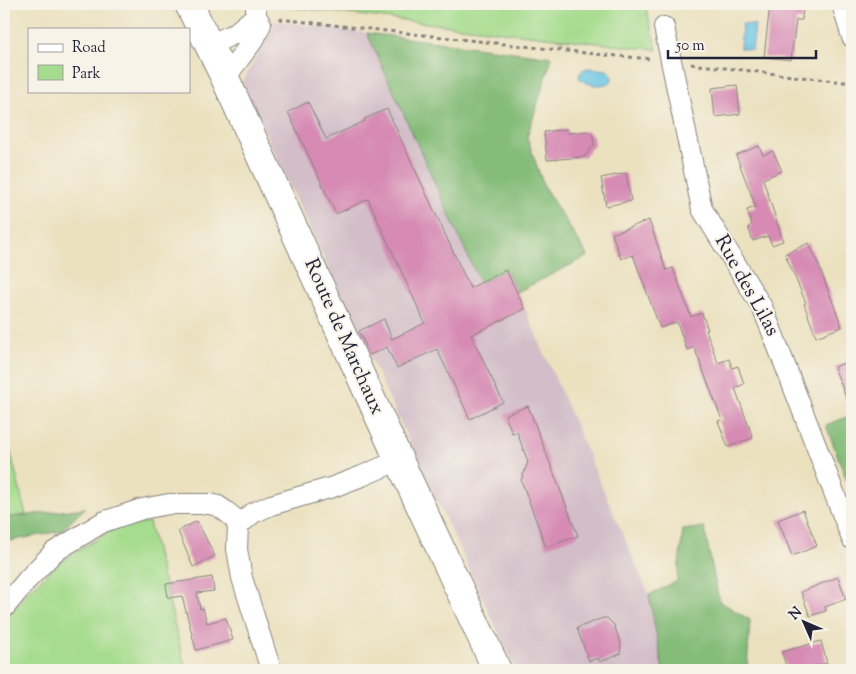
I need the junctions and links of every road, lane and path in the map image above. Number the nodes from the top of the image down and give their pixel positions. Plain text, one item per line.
1 (189, 4) edge
2 (842, 4) edge
3 (256, 10) edge
4 (664, 27) dead end
5 (852, 37) edge
6 (209, 45) junction
7 (670, 62) junction
8 (225, 78) junction
9 (852, 83) edge
10 (399, 460) junction
11 (238, 526) junction
12 (852, 539) edge
13 (4, 608) edge
14 (271, 670) edge
15 (497, 670) edge

1 - 6 main road, Route de Marchaux
2 - 5 street
3 - 6 street
3 - 7 path
3 - 8 street
4 - 7 street, Rue des Lilas
6 - 8 main road, Route de Marchaux
7 - 9 path
7 - 12 street, Rue des Lilas
8 - 10 main road, Route de Marchaux
10 - 11 street
10 - 15 main road, Route de Marchaux
11 - 13 street
11 - 14 street

